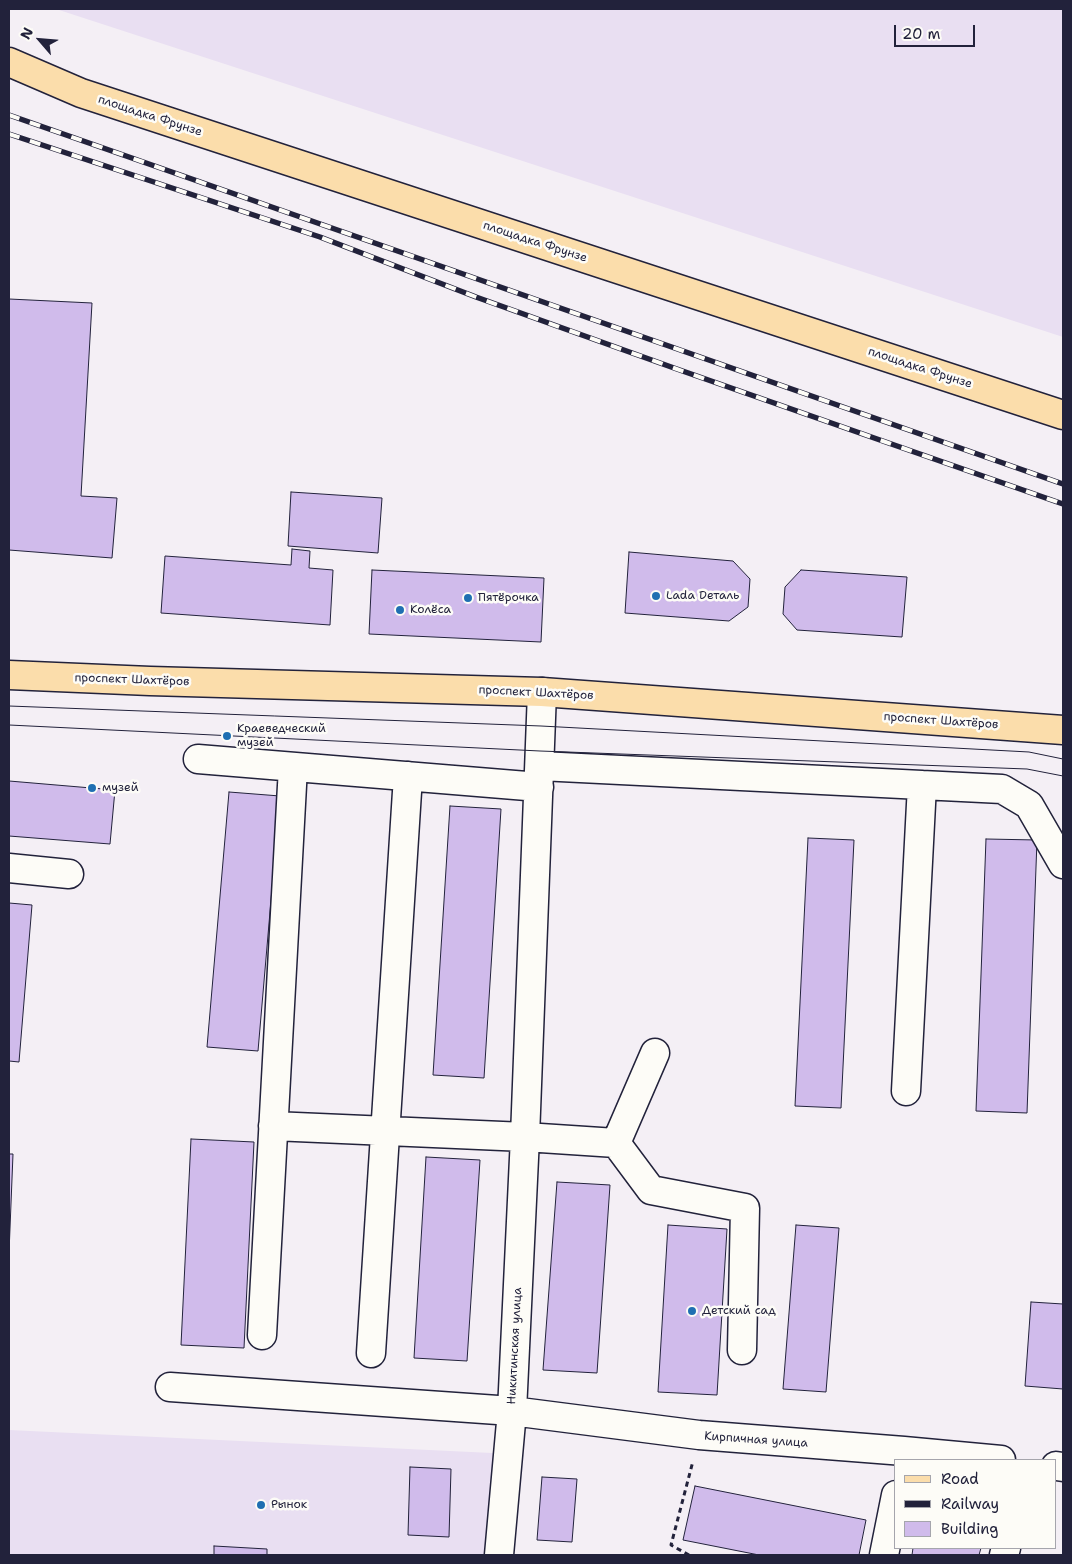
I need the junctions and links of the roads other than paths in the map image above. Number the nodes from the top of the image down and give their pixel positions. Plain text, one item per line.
1 (9, 62) edge
2 (1063, 414) edge
3 (9, 675) edge
4 (542, 692) junction
5 (1063, 730) edge
6 (198, 759) dead end
7 (293, 767) junction
8 (408, 776) junction
9 (539, 776) junction
10 (922, 785) junction
11 (1063, 864) edge
12 (9, 868) edge
13 (69, 874) dead end
14 (655, 1053) dead end
15 (906, 1091) dead end
16 (273, 1126) junction
17 (385, 1131) junction
18 (525, 1137) junction
19 (616, 1143) junction
20 (262, 1336) dead end
21 (742, 1350) dead end
22 (371, 1354) dead end
23 (170, 1387) dead end
24 (512, 1412) junction
25 (903, 1456) edge
26 (976, 1459) edge
27 (894, 1505) edge
28 (499, 1555) edge
29 (884, 1555) edge

1 - 2 main road, площадка Фрунзе
3 - 4 main road, проспект Шахтёров
4 - 5 main road, проспект Шахтёров
4 - 9 street, Никитинская улица
6 - 7 street
7 - 8 street
7 - 16 street
8 - 9 street
8 - 17 street
9 - 10 street
9 - 18 street, Никитинская улица
10 - 11 street
10 - 15 street
12 - 13 street
14 - 19 street
16 - 17 street
16 - 20 street
17 - 18 street
17 - 22 street
18 - 19 street
18 - 24 street, Никитинская улица
19 - 21 street
23 - 24 street, Кирпичная улица
24 - 25 street, Кирпичная улица
24 - 28 street, Никитинская улица
25 - 26 street, Кирпичная улица
27 - 29 street

